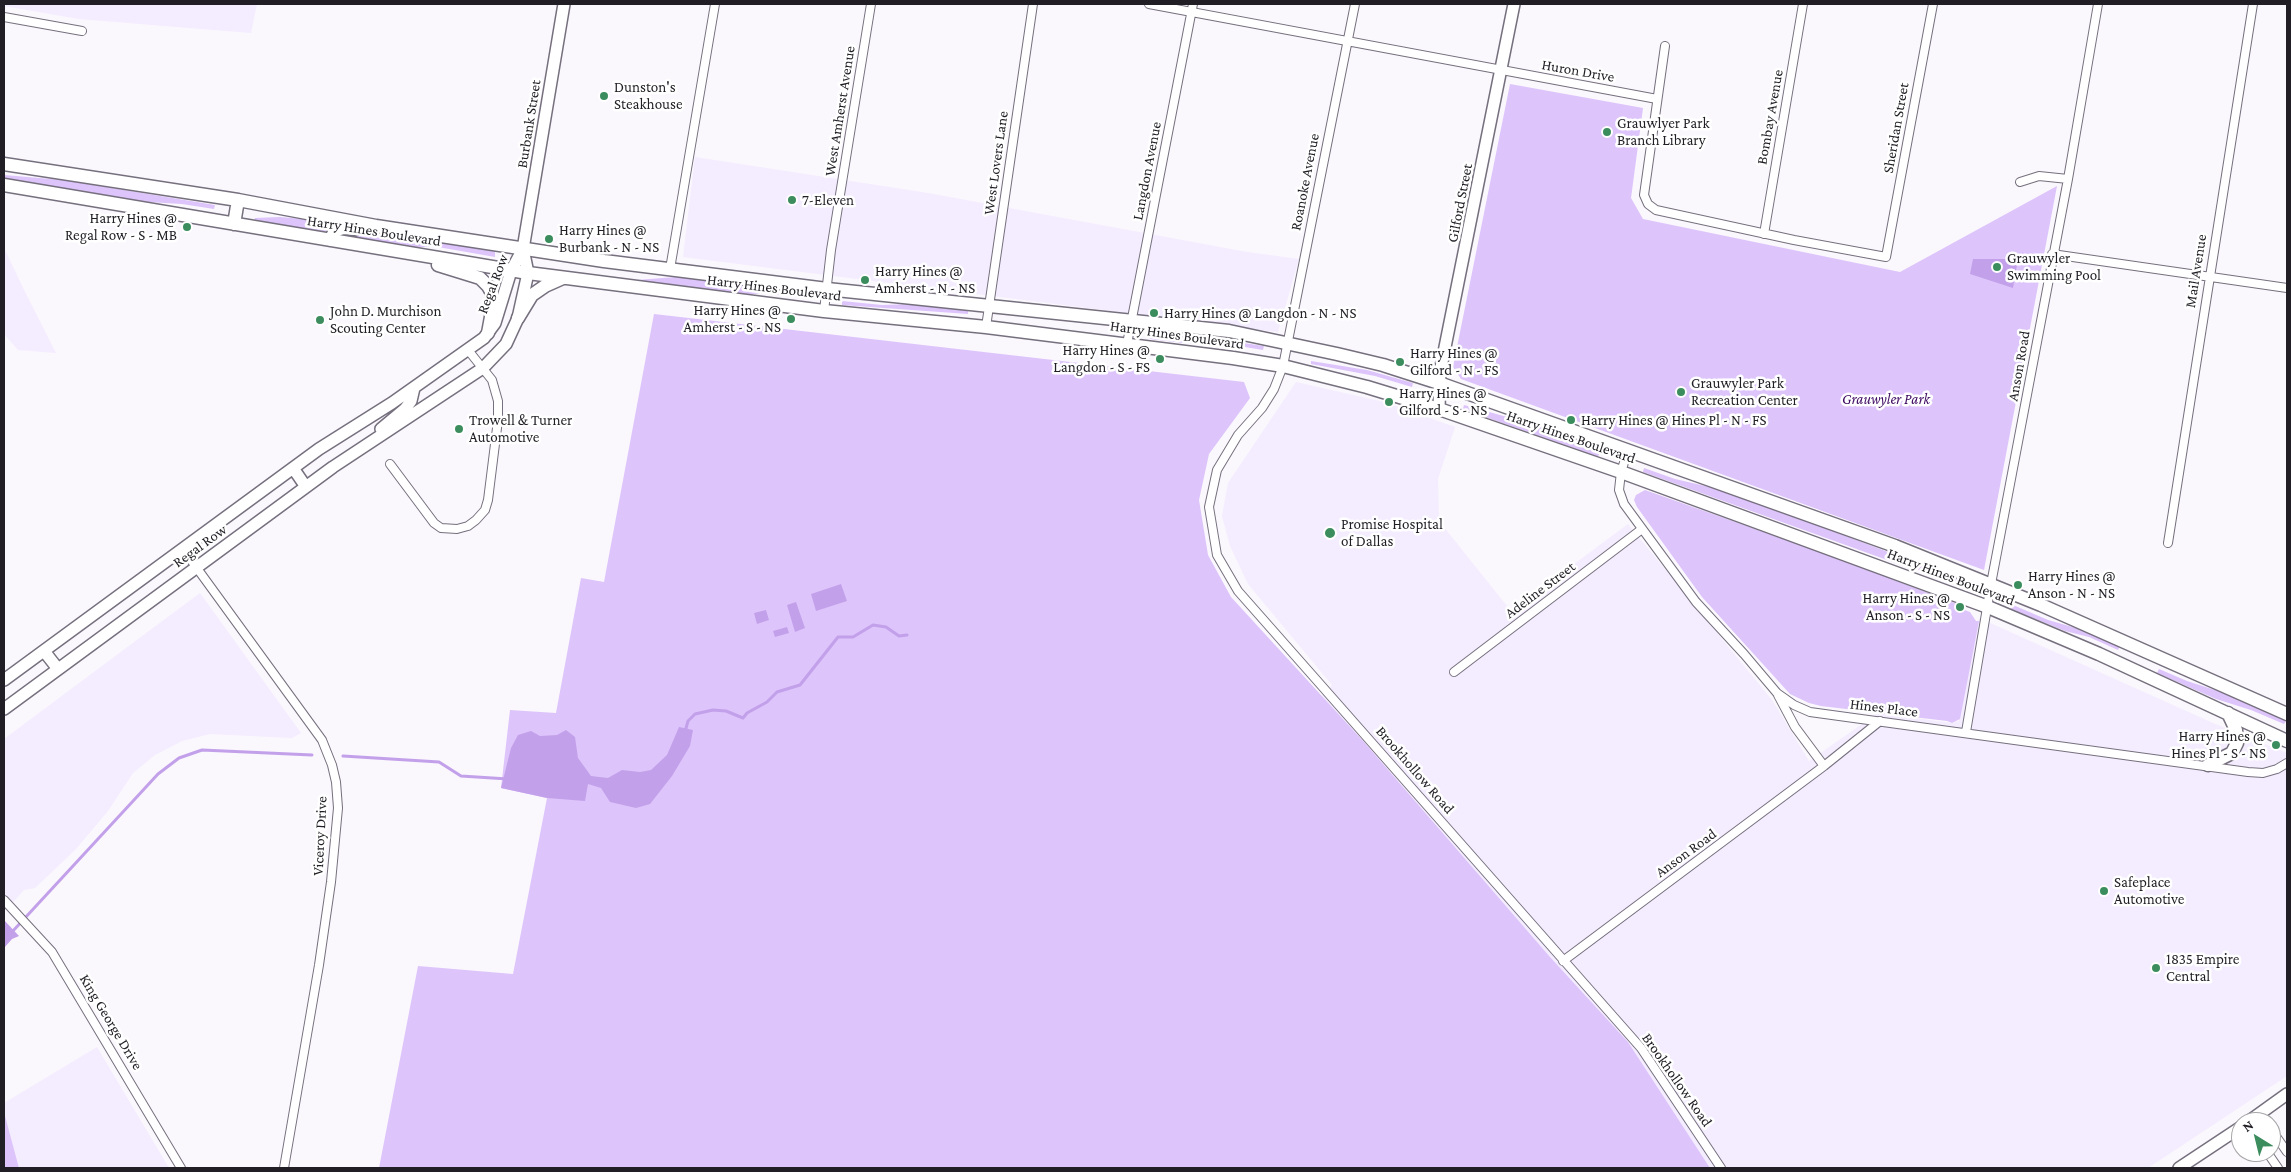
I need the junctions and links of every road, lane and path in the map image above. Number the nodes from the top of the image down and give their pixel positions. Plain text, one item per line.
1 (564, 4) edge
2 (715, 4) edge
3 (871, 4) edge
4 (1033, 4) edge
5 (1149, 4) edge
6 (1354, 4) edge
7 (1514, 4) edge
8 (1803, 4) edge
9 (1933, 4) edge
10 (2098, 4) edge
11 (2253, 4) edge
12 (1193, 8) edge
13 (4, 17) edge
14 (82, 31) dead end
15 (1347, 42) junction
16 (1665, 46) dead end
17 (1501, 71) junction
18 (1657, 100) junction
19 (4, 164) edge
20 (2068, 179) junction
21 (2020, 182) dead end
22 (4, 185) edge
23 (238, 200) junction
24 (234, 224) junction
25 (376, 226) junction
26 (1764, 234) junction
27 (330, 240) junction
28 (523, 249) junction
29 (412, 254) junction
30 (2052, 254) junction
31 (670, 269) junction
32 (511, 270) junction
33 (528, 274) junction
34 (2209, 276) junction
35 (565, 278) junction
36 (2287, 288) edge
37 (827, 289) junction
38 (990, 305) junction
39 (824, 311) junction
40 (518, 318) junction
41 (1132, 320) junction
42 (986, 327) junction
43 (488, 333) junction
44 (1287, 342) junction
45 (1127, 344) junction
46 (468, 350) junction
47 (1283, 366) junction
48 (483, 368) junction
49 (1439, 383) junction
50 (414, 388) junction
51 (1439, 409) junction
52 (374, 441) junction
53 (1628, 450) junction
54 (390, 464) dead end
55 (293, 468) junction
56 (1621, 472) junction
57 (306, 487) junction
58 (1642, 529) junction
59 (2168, 543) dead end
60 (182, 549) junction
61 (197, 567) junction
62 (1991, 584) junction
63 (1988, 607) junction
64 (2140, 648) junction
65 (44, 651) junction
66 (2130, 668) junction
67 (58, 669) junction
68 (1454, 672) dead end
69 (4, 680) edge
70 (1777, 693) junction
71 (4, 708) edge
72 (2228, 714) junction
73 (2287, 714) edge
74 (1880, 721) junction
75 (1966, 732) junction
76 (2287, 741) edge
77 (2287, 763) edge
78 (1824, 766) junction
79 (2208, 766) junction
80 (5, 902) edge
81 (1563, 960) junction
82 (2287, 1094) edge
83 (2269, 1112) edge
84 (2231, 1134) edge
85 (181, 1168) edge
86 (284, 1168) edge
87 (1721, 1168) edge
88 (2178, 1168) edge

1 - 28 main road, Burbank Street
2 - 31 street
3 - 37 street, West Amherst Avenue
4 - 38 street, West Lovers Lane
5 - 12 street, Huron Drive
6 - 15 street, Roanoke Avenue
7 - 17 main road, Gilford Street
8 - 26 street, Bombay Avenue
9 - 26 street, Sheridan Street
10 - 20 street, Anson Road
11 - 34 street, Mail Avenue
12 - 15 street, Huron Drive
12 - 41 street, Langdon Avenue
13 - 14 street
15 - 17 street, Huron Drive
15 - 44 street, Roanoke Avenue
16 - 18 street
17 - 18 street, Huron Drive
17 - 49 main road, Gilford Street
18 - 26 street
19 - 23 main road, Harry Hines Boulevard
20 - 21 street
20 - 30 street, Anson Road
22 - 24 main road, Harry Hines Boulevard
23 - 24 main road
23 - 25 main road, Harry Hines Boulevard
24 - 27 main road, Harry Hines Boulevard
25 - 27 main road
25 - 28 main road, Harry Hines Boulevard
27 - 29 main road, Harry Hines Boulevard
28 - 31 main road, Harry Hines Boulevard
28 - 32 main road, Regal Row
28 - 33 main road, Regal Row
29 - 32 main road, Harry Hines Boulevard
29 - 43 main road
30 - 34 street
30 - 62 street, Anson Road
31 - 37 main road, Harry Hines Boulevard
32 - 33 main road, Harry Hines Boulevard
32 - 43 main road, Regal Row
33 - 35 main road, Harry Hines Boulevard
33 - 40 main road, Regal Row
34 - 36 street
34 - 59 street, Mail Avenue
35 - 39 main road, Harry Hines Boulevard
35 - 40 main road
37 - 38 main road, Harry Hines Boulevard
37 - 39 street, West Amherst Avenue
38 - 41 main road, Harry Hines Boulevard
38 - 42 street, West Lovers Lane
39 - 42 main road, Harry Hines Boulevard
40 - 48 main road, Regal Row
41 - 44 main road, Harry Hines Boulevard
41 - 45 street, Langdon Avenue
42 - 45 main road, Harry Hines Boulevard
43 - 46 main road, Regal Row
44 - 47 street, Roanoke Avenue
44 - 49 main road, Harry Hines Boulevard
45 - 47 main road, Harry Hines Boulevard
46 - 48 street
46 - 50 main road, Regal Row
47 - 51 main road, Harry Hines Boulevard
47 - 81 street, Brookhollow Road
48 - 52 main road, Regal Row
48 - 54 street
49 - 51 main road, Gilford Street
49 - 53 main road, Harry Hines Boulevard
50 - 52 main road
50 - 55 main road, Regal Row
51 - 56 main road, Harry Hines Boulevard
52 - 57 main road, Regal Row
53 - 56 street, Hines Place
53 - 62 main road, Harry Hines Boulevard
55 - 57 main road
55 - 60 main road, Regal Row
56 - 58 street, Hines Place
56 - 63 main road, Harry Hines Boulevard
57 - 61 main road, Regal Row
58 - 68 street, Adeline Street
58 - 70 street, Hines Place
60 - 61 street, Viceroy Drive
60 - 65 main road, Regal Row
61 - 67 main road, Regal Row
61 - 86 street, Viceroy Drive
62 - 63 street, Anson Road
62 - 64 main road, Harry Hines Boulevard
63 - 66 main road, Harry Hines Boulevard
63 - 75 street, Anson Road
64 - 66 main road
64 - 73 main road, Harry Hines Boulevard
65 - 67 main road
65 - 69 main road, Regal Row
66 - 72 main road, Harry Hines Boulevard
67 - 71 main road, Regal Row
70 - 74 street, Hines Place
70 - 78 street
72 - 76 main road, Harry Hines Boulevard
72 - 79 main road
74 - 75 street, Hines Place
74 - 78 street, Anson Road
75 - 79 street, Hines Place
77 - 79 street, Hines Place
78 - 81 street, Anson Road
80 - 85 street, King George Drive
81 - 87 street, Brookhollow Road
82 - 83 main road
84 - 88 main road

